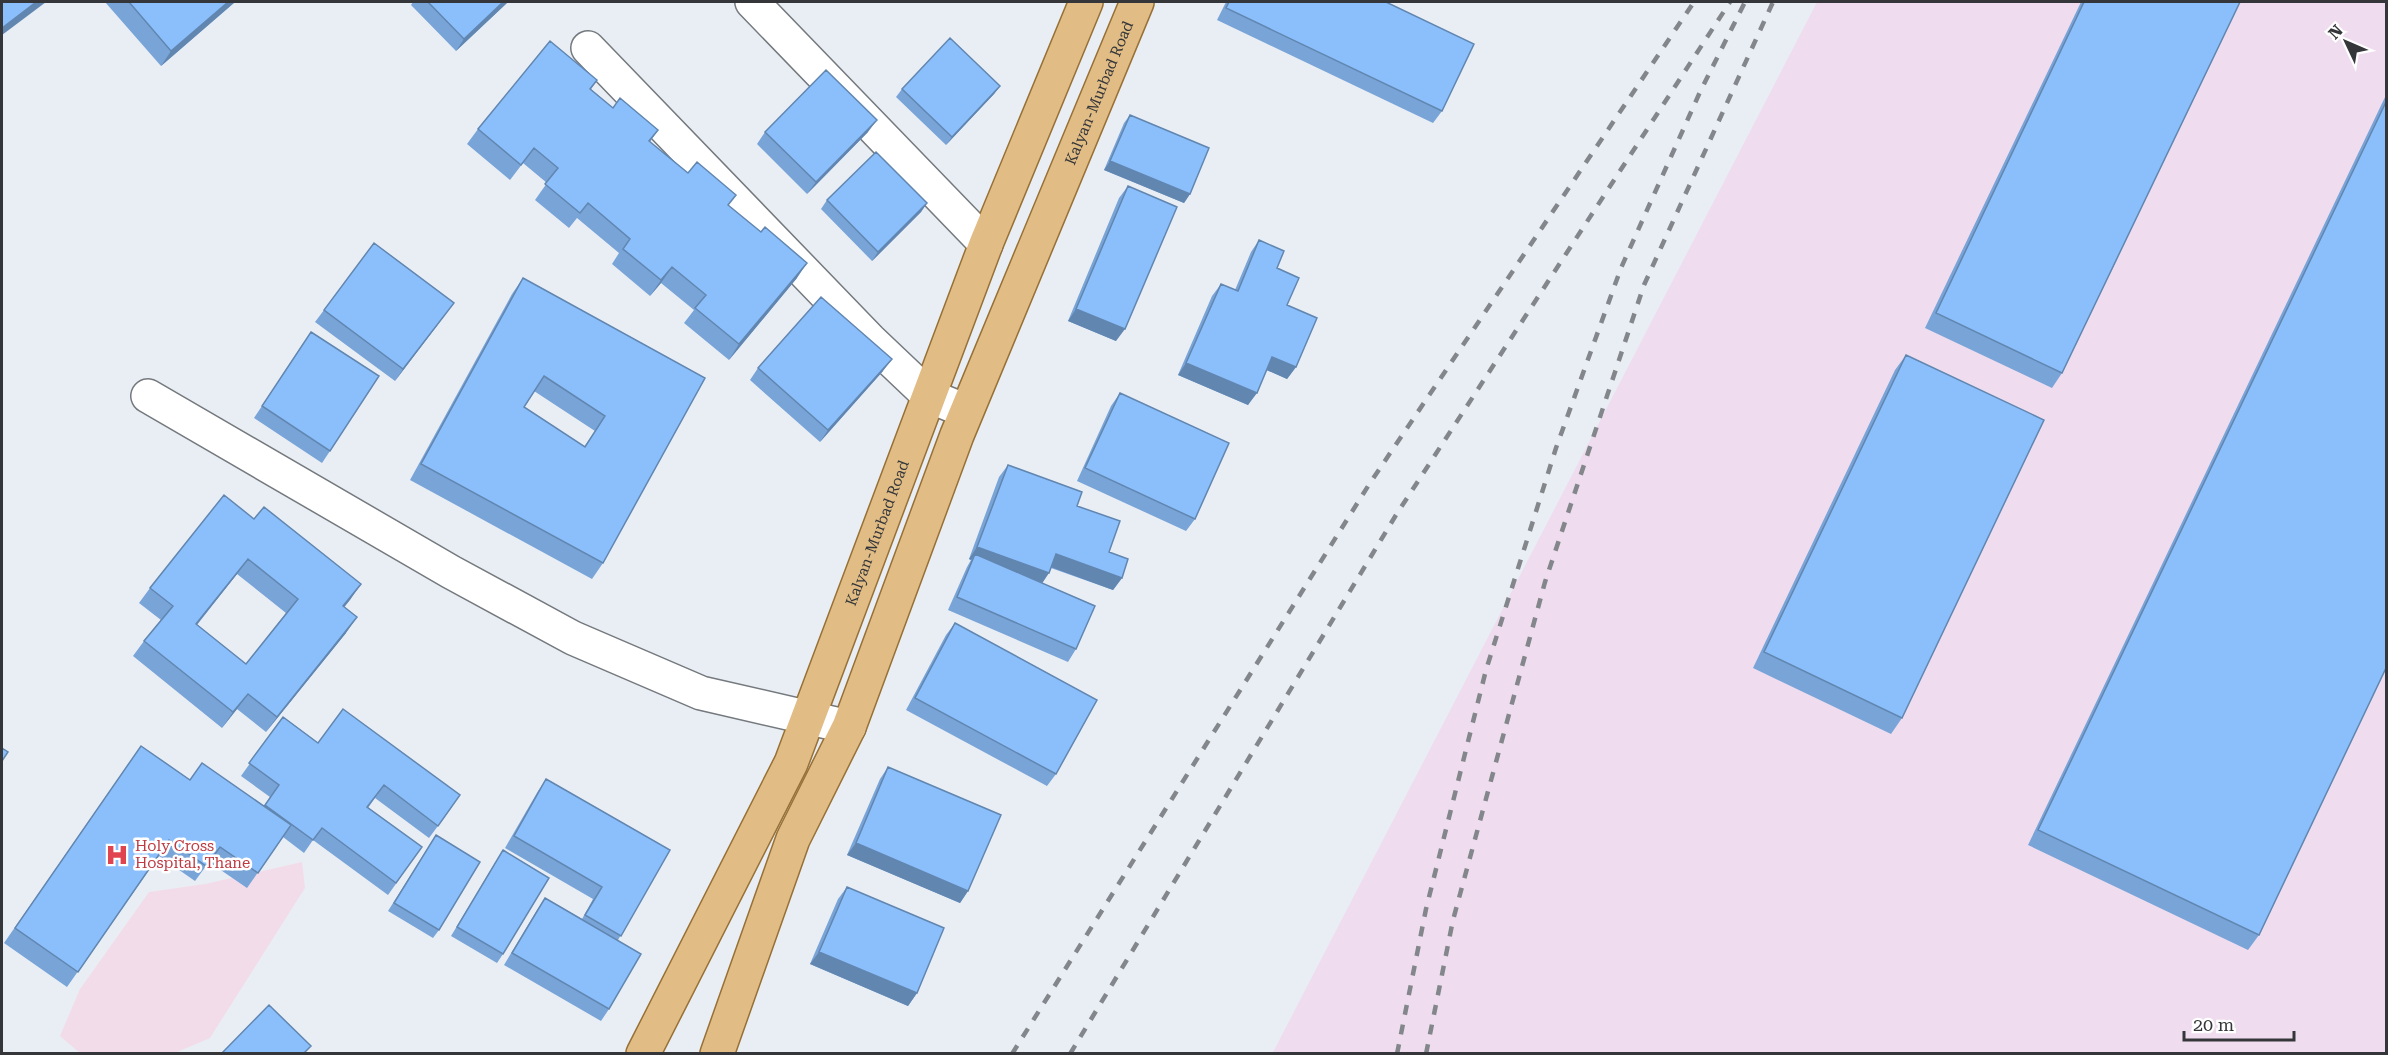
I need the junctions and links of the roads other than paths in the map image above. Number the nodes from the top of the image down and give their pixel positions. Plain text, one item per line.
1 (752, 2) edge
2 (1086, 2) edge
3 (1137, 2) edge
4 (588, 48) dead end
5 (986, 244) junction
6 (148, 396) dead end
7 (929, 396) junction
8 (966, 411) junction
9 (806, 717) junction
10 (849, 727) junction
11 (643, 1053) edge
12 (717, 1053) edge

1 - 5 street
2 - 5 main road, Kalyan-Murbad Road
3 - 8 main road, Kalyan-Murbad Road
4 - 7 street
5 - 7 main road, Kalyan-Murbad Road
6 - 9 street
7 - 8 street
7 - 9 main road, Kalyan-Murbad Road
8 - 10 main road, Kalyan-Murbad Road
9 - 10 street
9 - 11 main road, Kalyan-Murbad Road
10 - 12 main road, Kalyan-Murbad Road

